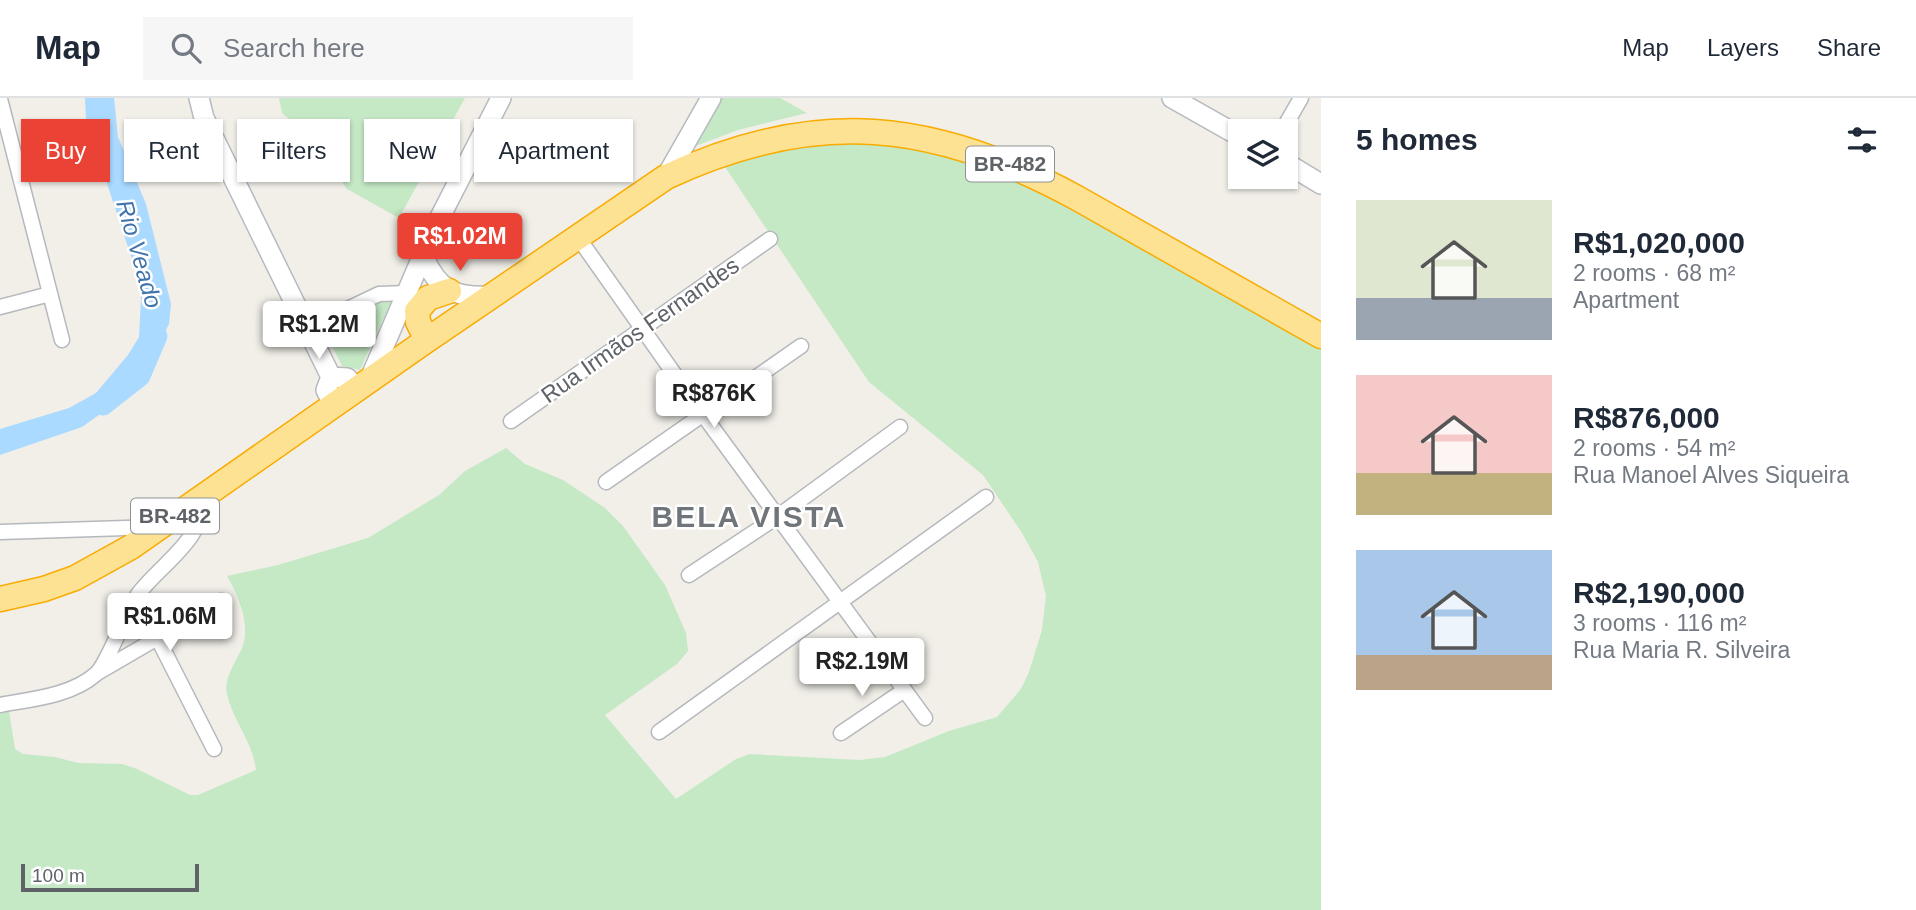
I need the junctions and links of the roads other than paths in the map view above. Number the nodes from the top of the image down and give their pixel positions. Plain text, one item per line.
1 (199, 98) edge
2 (501, 98) edge
3 (711, 98) edge
4 (1172, 98) edge
5 (1197, 98) edge
6 (1301, 98) edge
7 (0, 99) edge
8 (1235, 119) edge
9 (1289, 119) edge
10 (1228, 130) edge
11 (1298, 156) edge
12 (1321, 169) edge
13 (1298, 170) edge
14 (666, 177) junction
15 (1321, 184) edge
16 (577, 236) junction
17 (770, 239) dead end
18 (423, 254) junction
19 (449, 291) junction
20 (407, 293) junction
21 (50, 294) junction
22 (492, 296) junction
23 (0, 307) edge
24 (308, 328) junction
25 (641, 329) junction
26 (1321, 336) edge
27 (62, 340) dead end
28 (427, 340) junction
29 (801, 346) dead end
30 (331, 377) junction
31 (363, 385) junction
32 (334, 406) junction
33 (704, 416) junction
34 (511, 422) dead end
35 (900, 427) dead end
36 (606, 482) dead end
37 (986, 497) dead end
38 (202, 498) junction
39 (777, 517) junction
40 (158, 527) junction
41 (0, 532) edge
42 (689, 575) dead end
43 (139, 593) junction
44 (0, 599) edge
45 (221, 601) dead end
46 (840, 603) junction
47 (158, 639) junction
48 (99, 672) junction
49 (903, 691) junction
50 (0, 705) edge
51 (925, 718) dead end
52 (659, 732) dead end
53 (841, 733) dead end
54 (214, 749) dead end

1 - 24 street
2 - 18 street
3 - 14 street
4 - 10 street
5 - 8 street
6 - 9 street
7 - 21 street
11 - 12 street
13 - 15 street
14 - 16 highway, BR-482
14 - 26 highway, BR-482
16 - 22 highway, BR-482
16 - 25 street
17 - 25 street, Rua Irmãos Fernandes
18 - 19 street
18 - 20 street
19 - 22 street
19 - 28 highway
20 - 24 street
20 - 31 street
21 - 23 street
21 - 27 street
22 - 28 highway, BR-482
24 - 30 street
25 - 33 street
25 - 34 street, Rua Irmãos Fernandes
28 - 31 highway, BR-482
29 - 33 street
30 - 31 street
30 - 32 street
31 - 32 highway, BR-482
32 - 38 highway, BR-482
33 - 36 street
33 - 39 street
35 - 39 street
37 - 46 street
38 - 40 highway, BR-482
38 - 43 street
39 - 42 street
39 - 46 street
40 - 41 street
40 - 44 highway, BR-482
43 - 47 street
43 - 48 street
45 - 47 street
46 - 49 street
46 - 52 street
47 - 48 street
47 - 54 street
48 - 50 street
49 - 51 street
49 - 53 street

